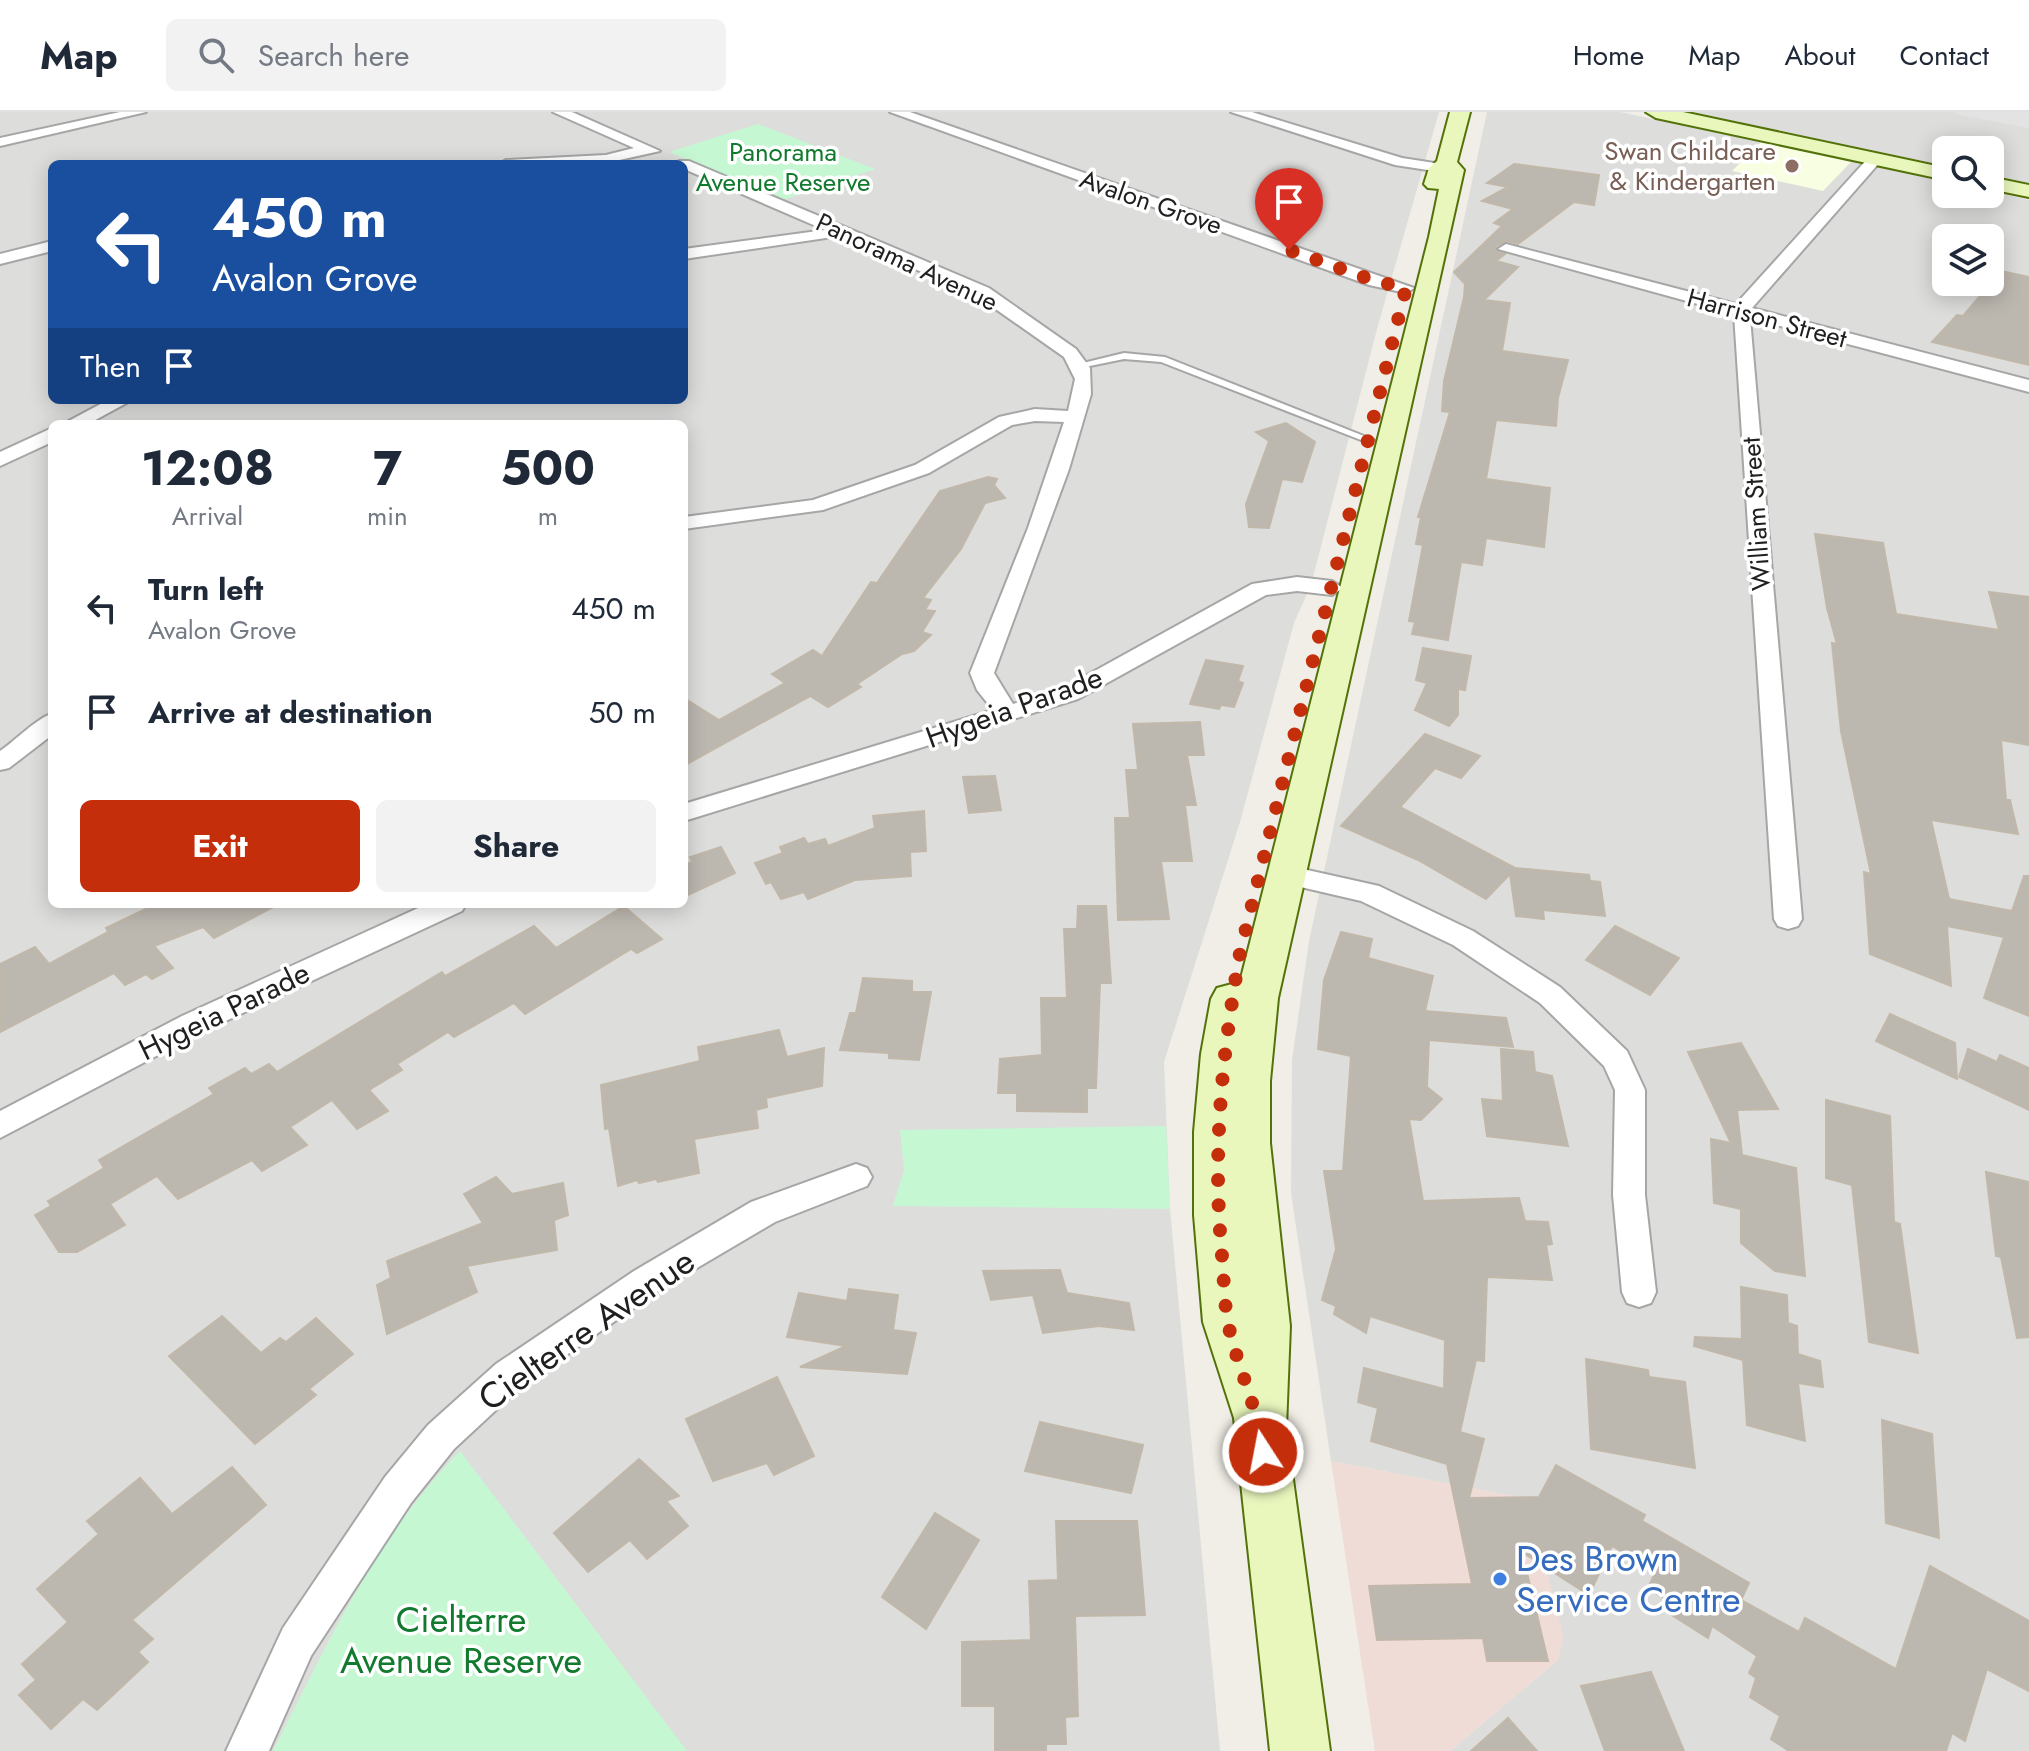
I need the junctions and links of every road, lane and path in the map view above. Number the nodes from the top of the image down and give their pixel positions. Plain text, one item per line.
1 (139, 112) edge
2 (560, 112) edge
3 (897, 112) edge
4 (1238, 112) edge
5 (1460, 112) edge
6 (1656, 112) edge
7 (0, 142) edge
8 (647, 149) junction
9 (1875, 159) junction
10 (586, 160) edge
11 (673, 160) edge
12 (688, 166) edge
13 (1446, 167) junction
14 (1932, 171) edge
15 (2004, 186) edge
16 (2029, 191) edge
17 (840, 231) junction
18 (48, 247) edge
19 (1506, 249) dead end
20 (688, 254) edge
21 (0, 259) edge
22 (1406, 288) junction
23 (1743, 311) junction
24 (1080, 365) junction
25 (2029, 386) edge
26 (115, 404) edge
27 (1075, 417) junction
28 (81, 420) edge
29 (48, 436) edge
30 (1369, 440) junction
31 (0, 460) edge
32 (688, 522) edge
33 (1332, 588) junction
34 (1010, 715) junction
35 (48, 725) edge
36 (0, 762) edge
37 (688, 812) edge
38 (1285, 874) junction
39 (443, 908) edge
40 (1788, 919) dead end
41 (0, 1126) edge
42 (856, 1177) dead end
43 (1639, 1292) dead end
44 (1260, 1428) junction
45 (247, 1751) edge
46 (1300, 1751) edge

1 - 7 street
2 - 8 street, Panorama Avenue
3 - 22 street, Avalon Grove
4 - 13 street
5 - 13 main road
6 - 9 main road
8 - 10 street
8 - 11 street, Panorama Avenue
9 - 14 main road
9 - 23 street
12 - 17 street, Panorama Avenue
13 - 22 main road
13 - 38 main road
15 - 16 main road
17 - 20 street
17 - 24 street, Panorama Avenue
18 - 21 street
19 - 23 street, Harrison Street
22 - 30 main road
23 - 25 street, Harrison Street
23 - 40 street, William Street
24 - 27 street
24 - 30 lane
26 - 28 street
27 - 32 street
27 - 34 street
29 - 31 street
30 - 33 main road
33 - 34 street, Hygeia Parade
33 - 44 main road
34 - 37 street, Hygeia Parade
35 - 36 street
38 - 43 street
38 - 44 main road
39 - 41 street, Hygeia Parade
42 - 45 street, Cielterre Avenue
44 - 46 main road

